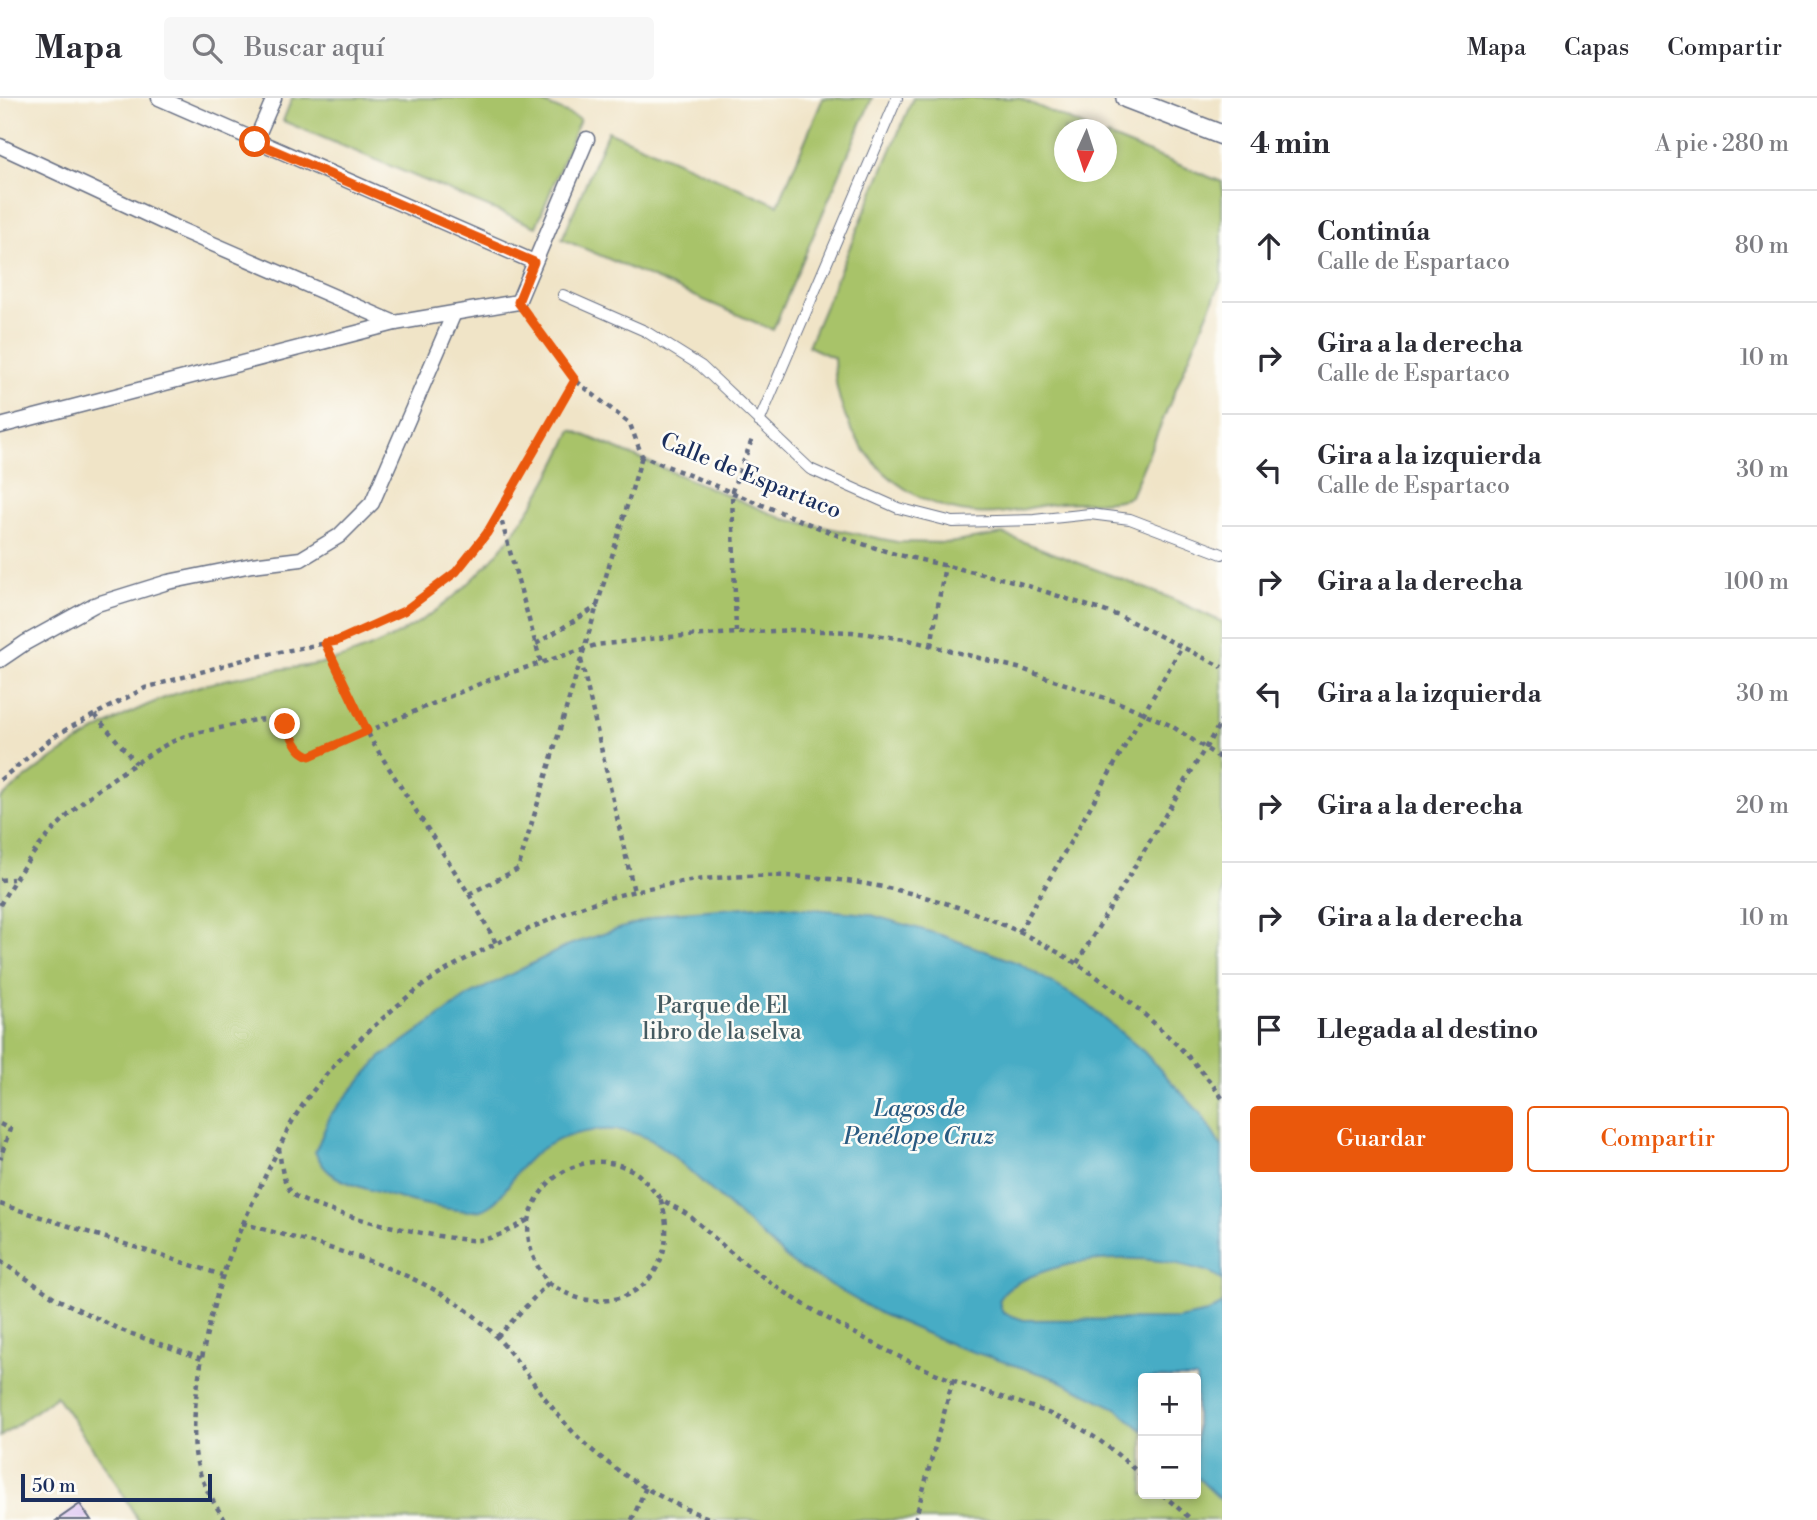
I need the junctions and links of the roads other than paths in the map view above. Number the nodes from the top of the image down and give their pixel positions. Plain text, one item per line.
1 (159, 98) edge
2 (274, 98) edge
3 (897, 98) edge
4 (1126, 98) edge
5 (1222, 135) edge
6 (587, 139) dead end
7 (255, 142) junction
8 (0, 146) edge
9 (534, 262) junction
10 (563, 295) dead end
11 (454, 313) junction
12 (395, 323) junction
13 (759, 422) junction
14 (0, 426) edge
15 (1222, 554) edge
16 (0, 660) edge

1 - 7 street
2 - 7 street
3 - 13 lane
4 - 5 street
6 - 9 street
7 - 9 street
8 - 12 street
9 - 11 street
10 - 13 lane
11 - 12 street
11 - 16 street
12 - 14 street
13 - 15 lane

